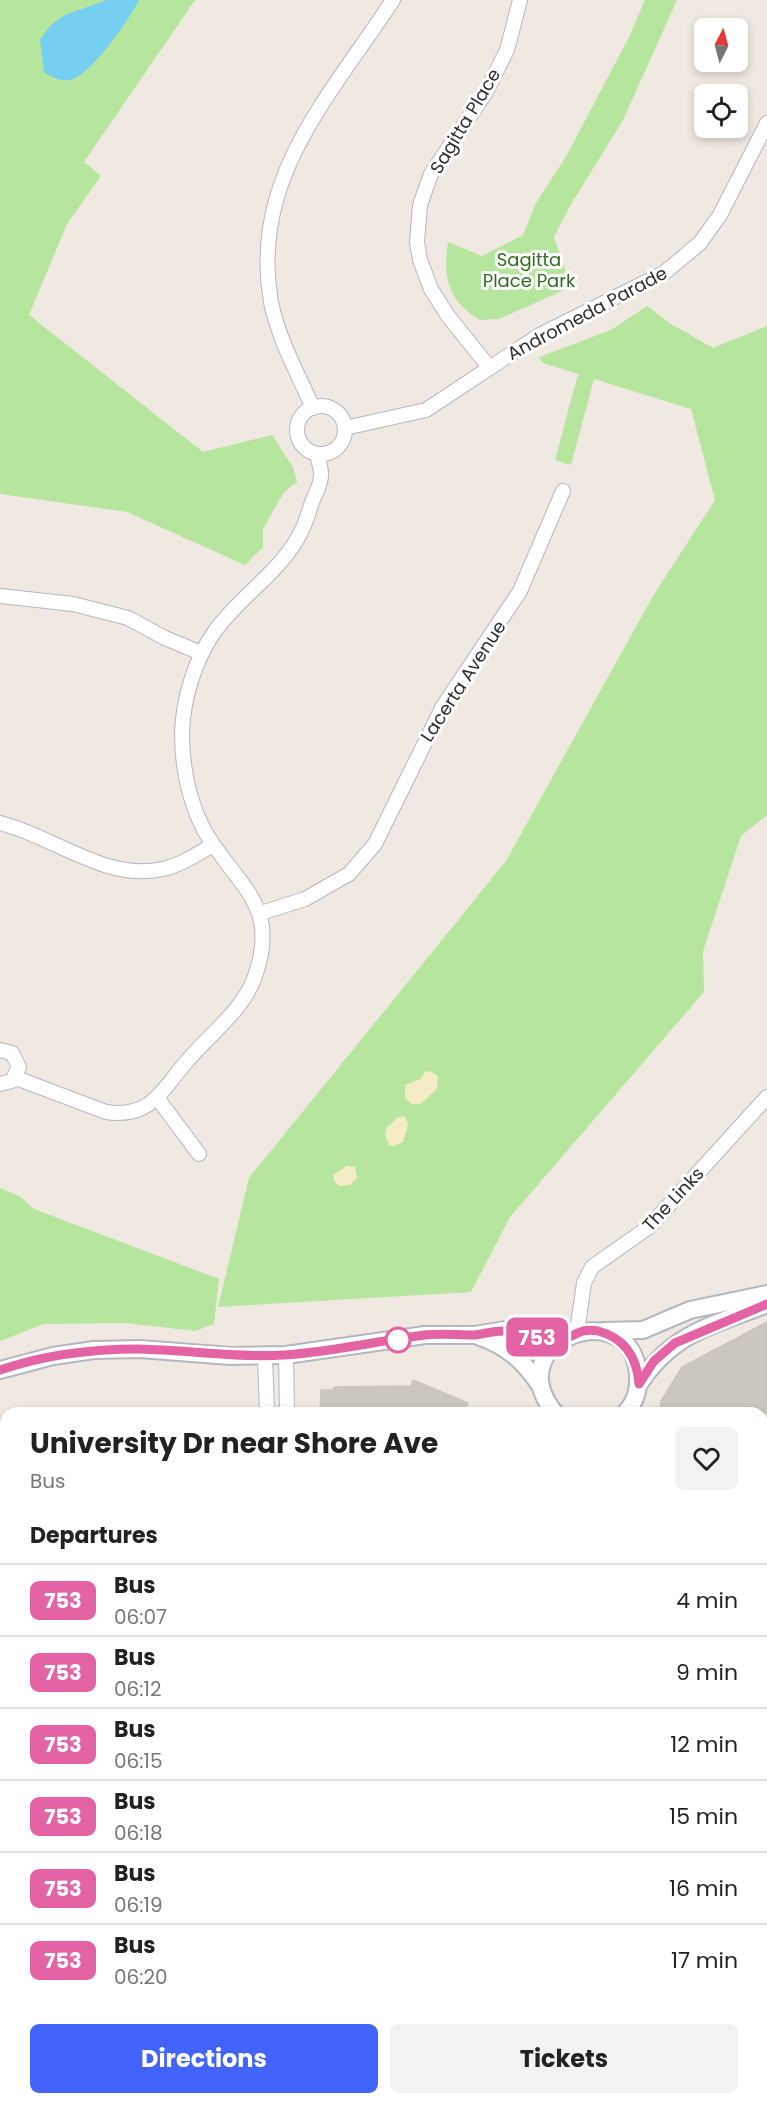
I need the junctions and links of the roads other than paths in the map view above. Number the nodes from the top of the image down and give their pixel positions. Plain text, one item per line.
1 (393, 0) edge
2 (520, 0) edge
3 (767, 123) edge
4 (489, 367) junction
5 (314, 408) junction
6 (345, 428) junction
7 (317, 454) junction
8 (563, 491) dead end
9 (0, 596) edge
10 (201, 653) junction
11 (0, 822) edge
12 (213, 845) junction
13 (261, 914) junction
14 (0, 1050) edge
15 (16, 1078) junction
16 (0, 1084) edge
17 (767, 1097) edge
18 (158, 1099) junction
19 (199, 1154) dead end
20 (767, 1294) edge
21 (767, 1304) edge
22 (597, 1331) junction
23 (577, 1332) junction
24 (475, 1335) junction
25 (560, 1340) junction
26 (286, 1355) junction
27 (265, 1356) junction
28 (0, 1370) edge
29 (639, 1384) junction
30 (541, 1388) junction
31 (267, 1407) edge
32 (287, 1407) edge
33 (550, 1407) edge
34 (629, 1407) edge

1 - 5 street
2 - 4 street, Sagitta Place
3 - 4 street, Andromeda Parade
4 - 6 street, Andromeda Parade
5 - 6 street
5 - 7 street
6 - 7 street
7 - 10 street
8 - 13 street, Lacerta Avenue
9 - 10 street
10 - 12 street
11 - 12 street
12 - 13 street
13 - 18 street
14 - 15 street
15 - 16 street
15 - 18 street
17 - 23 street, The Links
18 - 19 street
20 - 22 street
21 - 29 street
22 - 23 street
22 - 29 street
23 - 25 street
24 - 25 street
24 - 26 street
24 - 30 street
25 - 30 street
26 - 27 street
26 - 32 street
27 - 28 street
27 - 31 street
29 - 34 street
30 - 33 street

